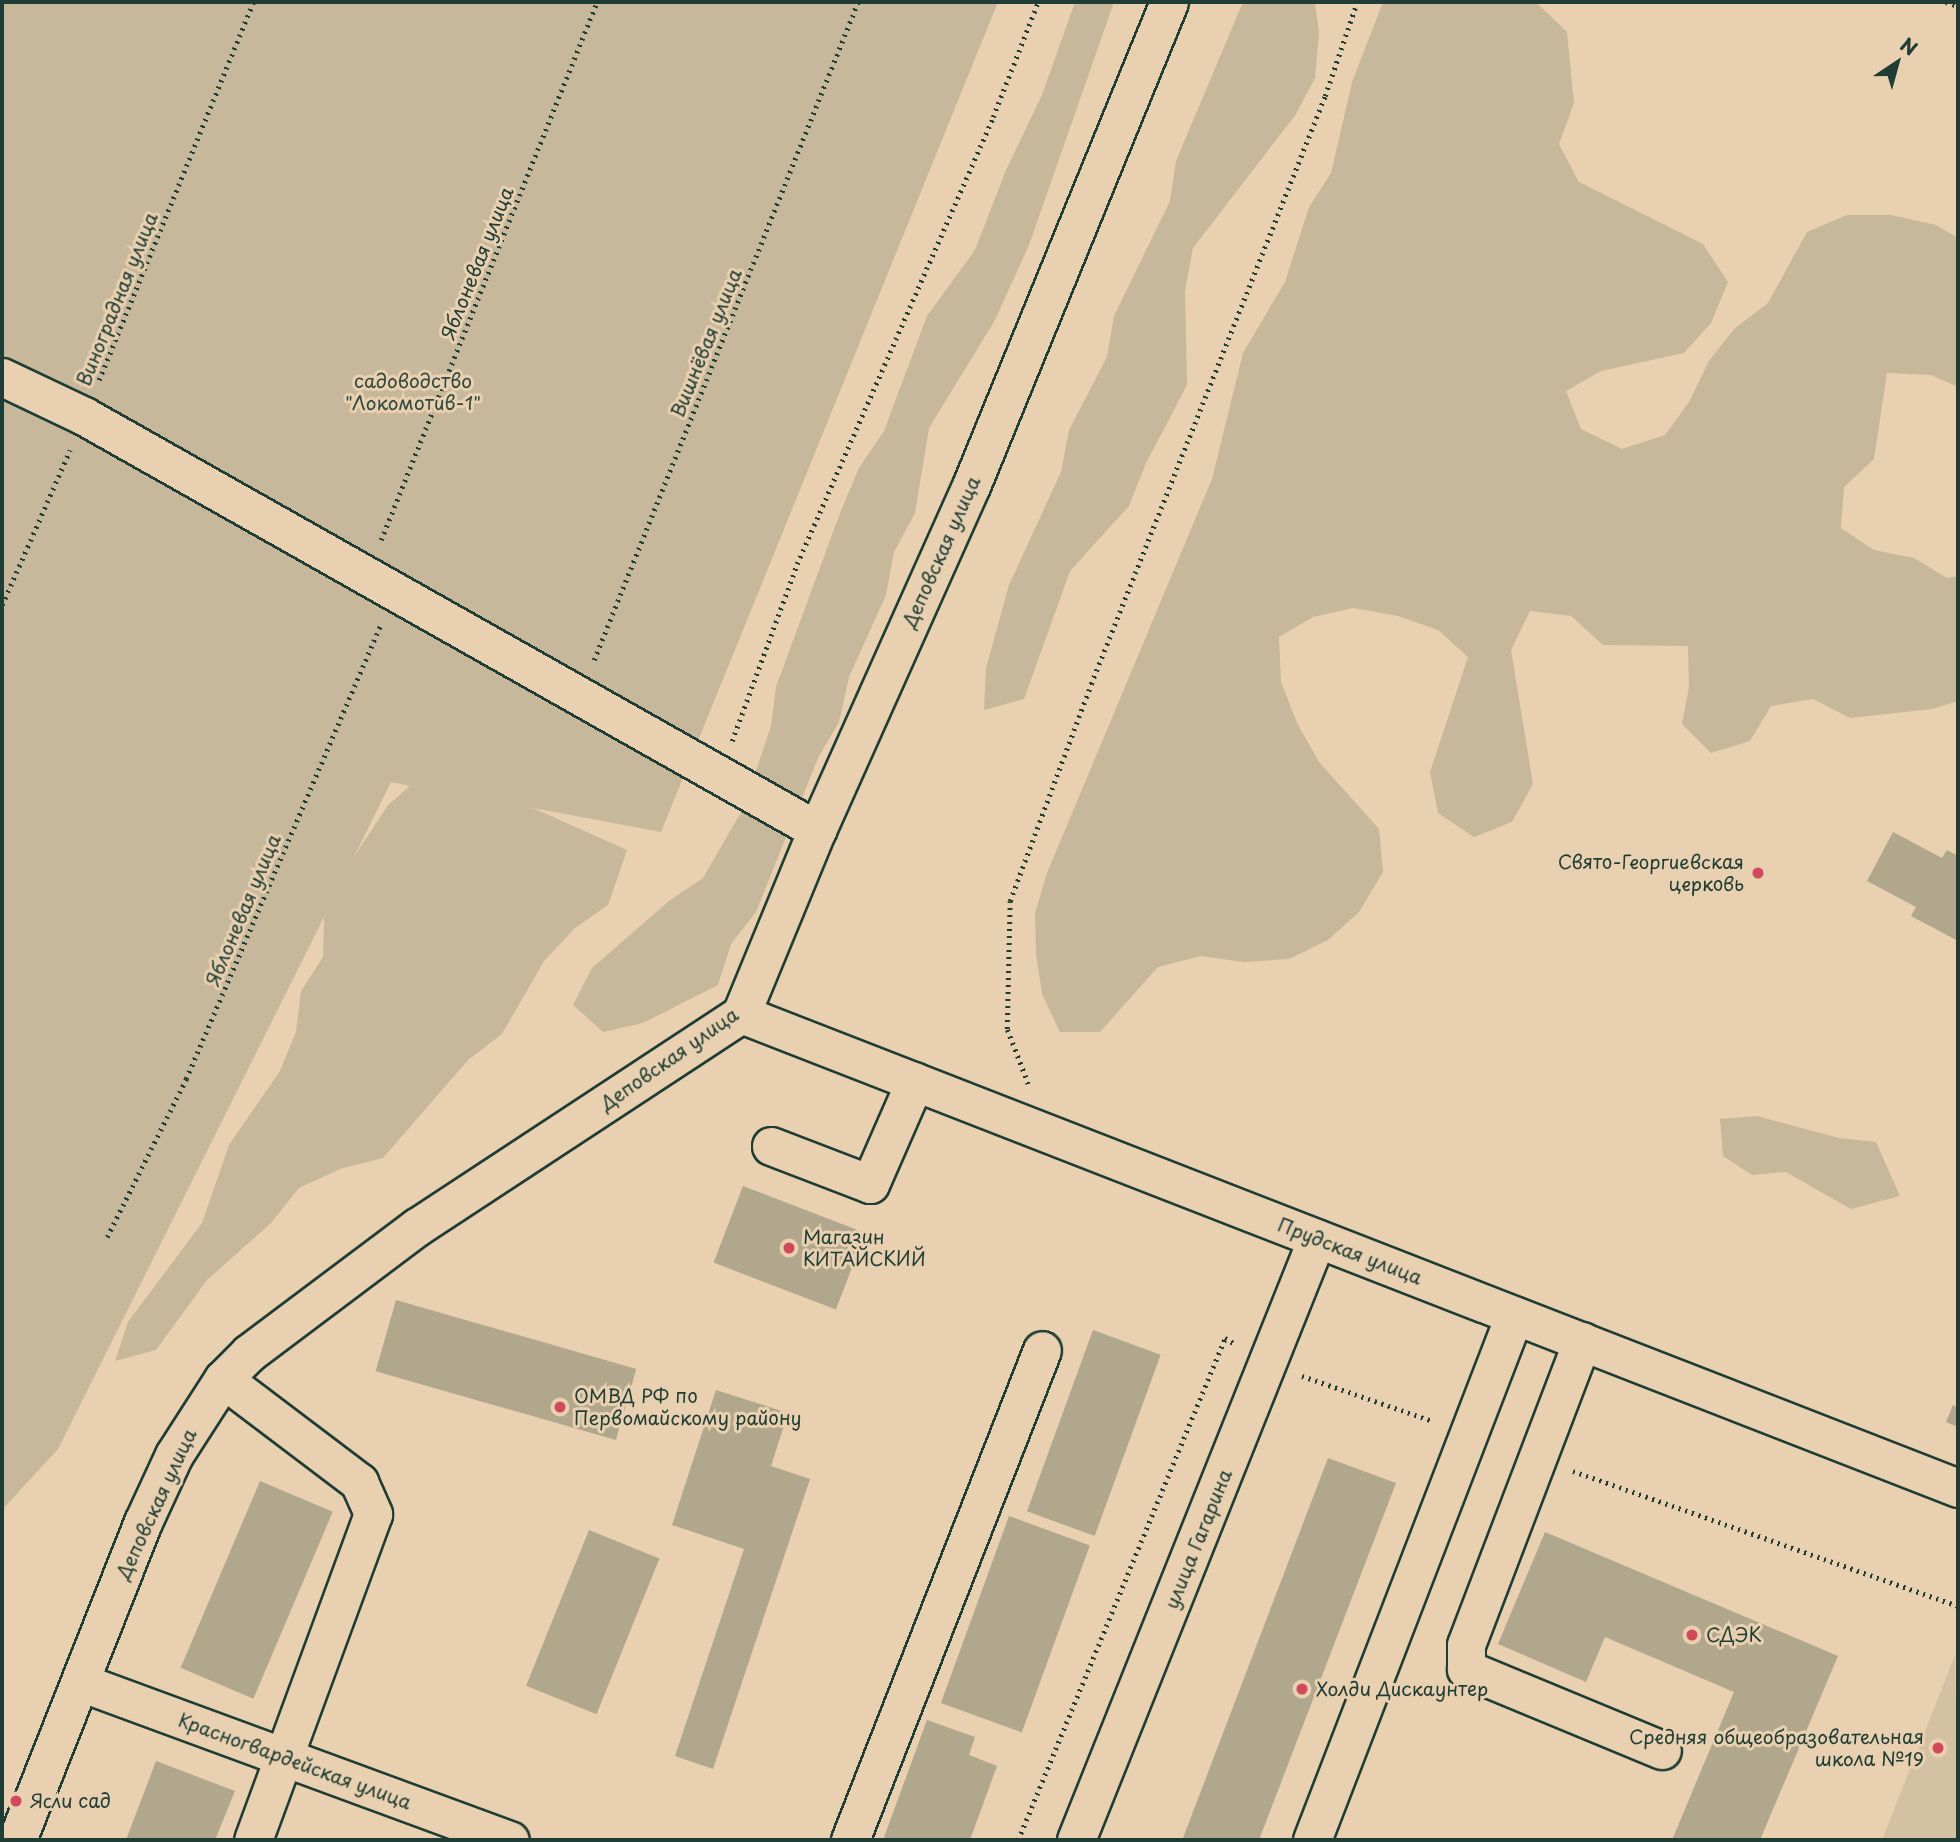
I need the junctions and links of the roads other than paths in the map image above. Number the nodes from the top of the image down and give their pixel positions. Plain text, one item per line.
1 (1169, 2) edge
2 (2, 377) edge
3 (817, 830) junction
4 (741, 1014) junction
5 (915, 1081) junction
6 (771, 1146) dead end
7 (1317, 1238) junction
8 (1514, 1315) junction
9 (1583, 1341) junction
10 (1042, 1350) dead end
11 (223, 1379) junction
12 (1958, 1488) edge
13 (80, 1682) junction
14 (1662, 1750) dead end
15 (283, 1758) junction
16 (17, 1840) edge
17 (253, 1840) edge
18 (510, 1840) edge
19 (850, 1840) edge
20 (1076, 1840) edge
21 (1312, 1840) edge

1 - 3 street, Деповская улица
2 - 3 street
3 - 4 street, Деповская улица
4 - 5 street, Прудская улица
4 - 11 street, Деповская улица
5 - 6 street
5 - 7 street, Прудская улица
7 - 8 street, Прудская улица
7 - 20 street, улица Гагарина
8 - 9 street, Прудская улица
8 - 21 street
9 - 12 street, Прудская улица
9 - 14 street
10 - 19 street
11 - 13 street, Деповская улица
11 - 15 street
13 - 15 street, Красногвардейская улица
13 - 16 street, Деповская улица
15 - 17 street
15 - 18 street, Красногвардейская улица

